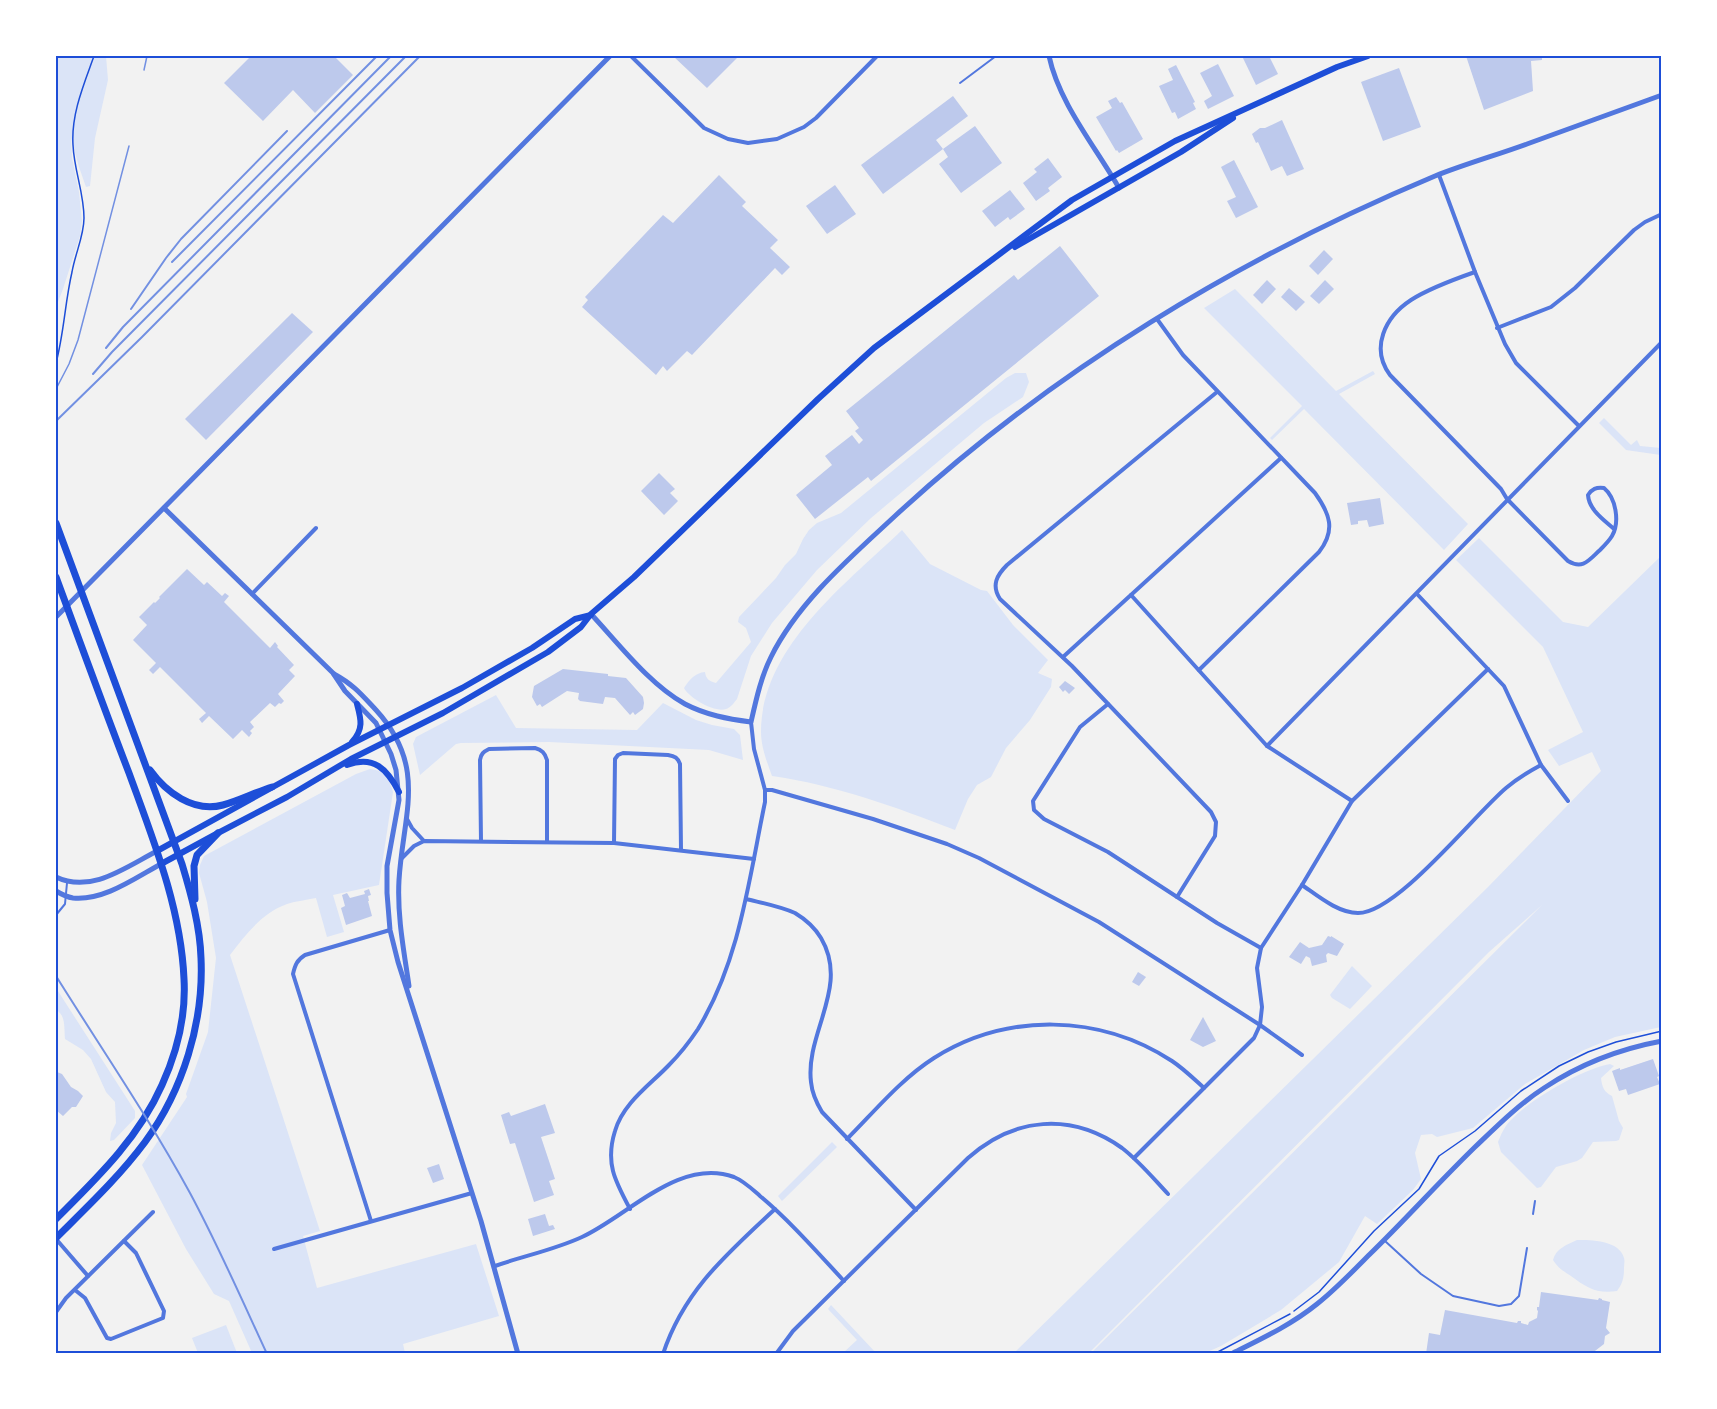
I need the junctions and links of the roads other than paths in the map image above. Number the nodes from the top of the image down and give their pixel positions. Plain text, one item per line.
1 (610, 56) edge
2 (631, 56) edge
3 (877, 56) edge
4 (996, 56) edge
5 (1049, 56) edge
6 (1368, 56) edge
7 (960, 83) dead end
8 (1662, 95) edge
9 (1252, 106) junction
10 (1439, 175) junction
11 (1112, 176) junction
12 (1119, 188) junction
13 (1662, 214) edge
14 (1000, 255) junction
15 (1474, 272) junction
16 (1157, 319) junction
17 (1497, 328) junction
18 (1662, 342) edge
19 (1217, 392) junction
20 (1579, 426) junction
21 (1281, 458) junction
22 (1507, 499) junction
23 (164, 508) junction
24 (56, 523) edge
25 (316, 528) dead end
26 (1614, 529) junction
27 (56, 577) edge
28 (252, 594) junction
29 (1417, 594) junction
30 (1131, 595) junction
31 (591, 614) junction
32 (56, 617) edge
33 (1063, 657) junction
34 (1488, 669) junction
35 (1199, 670) junction
36 (333, 673) junction
37 (357, 704) junction
38 (1108, 704) junction
39 (751, 722) junction
40 (389, 725) junction
41 (380, 730) junction
42 (396, 737) junction
43 (386, 742) junction
44 (349, 746) junction
45 (1267, 746) junction
46 (142, 757) junction
47 (1540, 765) junction
48 (330, 772) junction
49 (272, 787) junction
50 (765, 790) junction
51 (399, 792) junction
52 (1352, 801) junction
53 (1568, 801) dead end
54 (407, 819) junction
55 (218, 833) junction
56 (424, 841) junction
57 (547, 841) junction
58 (173, 842) junction
59 (481, 842) junction
60 (614, 843) junction
61 (681, 850) junction
62 (157, 851) junction
63 (178, 855) junction
64 (402, 858) junction
65 (753, 859) junction
66 (160, 864) junction
67 (56, 878) edge
68 (67, 882) junction
69 (1302, 885) junction
70 (56, 891) edge
71 (66, 896) junction
72 (1178, 897) junction
73 (745, 899) junction
74 (56, 915) edge
75 (196, 919) junction
76 (390, 930) junction
77 (1261, 948) junction
78 (410, 998) junction
79 (1260, 1025) junction
80 (1662, 1041) edge
81 (1302, 1055) dead end
82 (1204, 1088) junction
83 (847, 1139) junction
84 (1134, 1158) junction
85 (472, 1193) junction
86 (1168, 1194) dead end
87 (1535, 1201) dead end
88 (630, 1209) junction
89 (775, 1209) junction
90 (916, 1210) junction
91 (153, 1212) dead end
92 (1533, 1214) dead end
93 (56, 1219) edge
94 (371, 1221) junction
95 (56, 1239) edge
96 (124, 1241) junction
97 (1384, 1241) junction
98 (1527, 1248) dead end
99 (274, 1249) dead end
100 (495, 1266) junction
101 (88, 1276) junction
102 (844, 1281) junction
103 (75, 1290) junction
104 (56, 1312) edge
105 (518, 1353) edge
106 (663, 1353) edge
107 (776, 1353) edge
108 (1230, 1353) edge

1 - 23 street
2 - 3 street
4 - 7 lane
5 - 11 street
6 - 9 main road
8 - 10 street
9 - 11 main road
9 - 12 main road
10 - 15 street
10 - 16 street
11 - 12 street
11 - 14 main road
12 - 14 main road
13 - 17 street
14 - 31 main road
15 - 17 street
15 - 22 street
16 - 19 street
16 - 39 street
17 - 20 street
18 - 20 street
19 - 21 street
19 - 33 street
20 - 22 street
21 - 30 street
21 - 35 street
22 - 26 street
22 - 29 street
23 - 28 street
23 - 32 street
24 - 46 main road
25 - 28 street
26 - 26 street
27 - 62 main road
28 - 36 street
29 - 34 street
29 - 45 street
30 - 33 street
30 - 35 street
31 - 39 street
31 - 40 main road
31 - 42 main road
33 - 38 street
34 - 47 street
34 - 52 street
35 - 45 street
36 - 37 street
36 - 40 street
37 - 41 street
37 - 44 main road
38 - 72 street
38 - 72 street
39 - 50 street
40 - 41 main road
40 - 42 street
41 - 43 street
41 - 44 main road
42 - 43 main road
42 - 54 street
43 - 48 main road
43 - 51 street
44 - 49 main road
45 - 52 street
46 - 49 main road
46 - 58 main road
47 - 53 street
47 - 69 street
48 - 51 main road
48 - 55 main road
49 - 58 main road
50 - 65 street
50 - 79 street
51 - 76 street
52 - 69 street
54 - 56 street
54 - 64 street
55 - 63 main road
55 - 75 main road
56 - 59 street
56 - 64 street
57 - 59 street
57 - 59 street
57 - 60 street
58 - 62 main road
58 - 63 main road
60 - 61 street
60 - 61 street
61 - 65 street
62 - 66 main road
62 - 68 street
63 - 66 main road
63 - 75 main road
64 - 78 street
65 - 73 street
66 - 71 street
66 - 93 main road
67 - 68 street
68 - 71 lane
69 - 77 street
70 - 71 street
71 - 74 lane
72 - 77 street
73 - 83 street
73 - 88 street
75 - 95 main road
76 - 78 street
76 - 94 street
77 - 79 street
78 - 85 street
79 - 81 street
79 - 82 street
80 - 97 street
82 - 83 street
82 - 84 street
83 - 90 street
84 - 86 street
84 - 90 street
85 - 94 street
85 - 100 street
87 - 92 lane
88 - 89 street
88 - 100 street
89 - 102 street
89 - 106 street
90 - 102 street
91 - 96 street
94 - 99 street
95 - 101 street
96 - 101 street
96 - 103 street
97 - 98 lane
97 - 108 street
100 - 105 street
101 - 103 street
102 - 107 street
103 - 104 street

